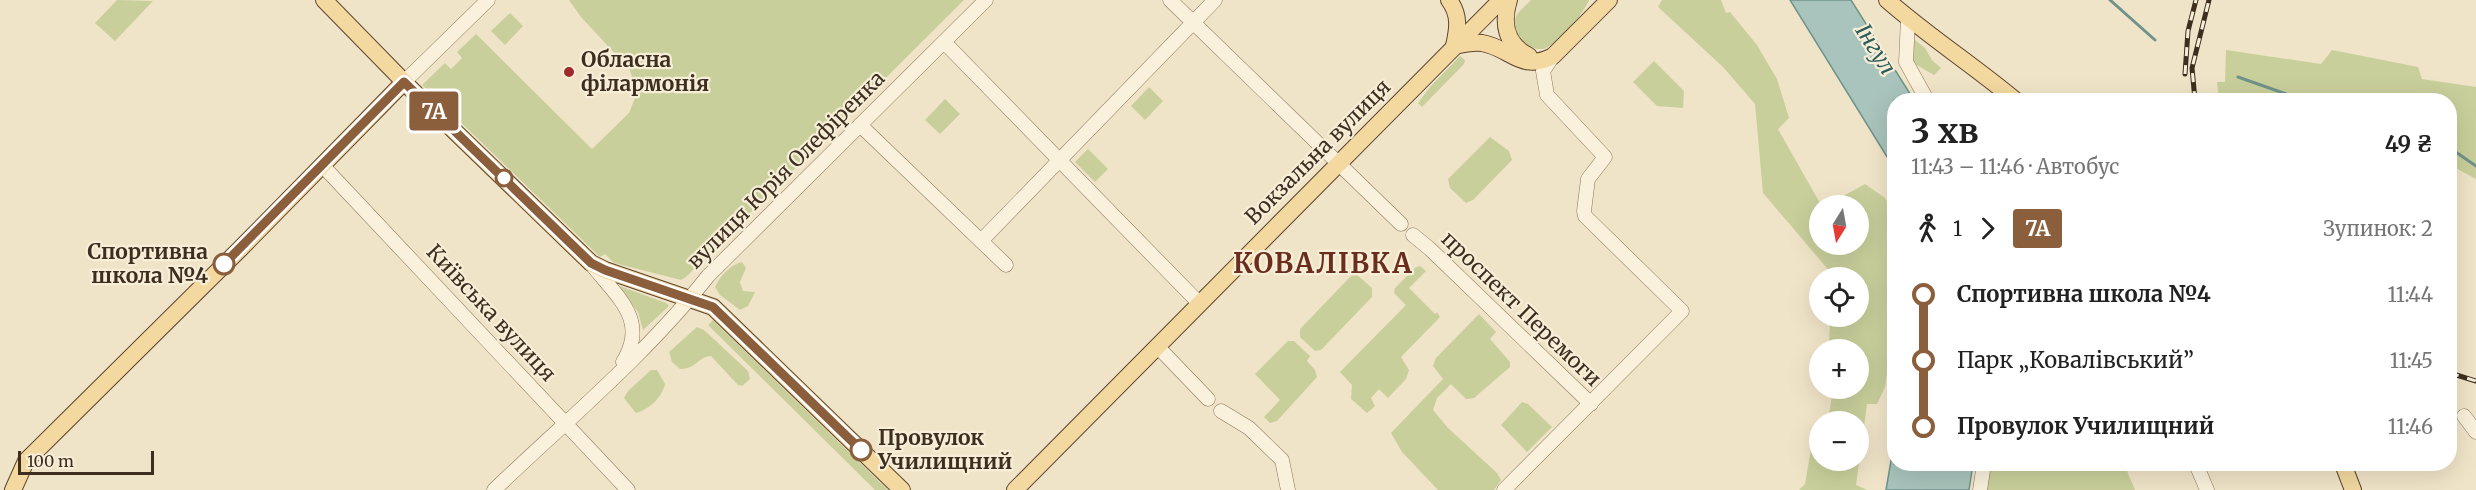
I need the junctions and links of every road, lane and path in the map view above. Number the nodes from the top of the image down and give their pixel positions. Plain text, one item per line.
1 (325, 0) edge
2 (488, 0) edge
3 (986, 0) edge
4 (1170, 0) edge
5 (1215, 0) edge
6 (1449, 0) edge
7 (1501, 0) edge
8 (1509, 0) edge
9 (1609, 0) edge
10 (1887, 0) edge
11 (1908, 19) junction
12 (1193, 23) junction
13 (944, 42) junction
14 (1454, 46) junction
15 (1553, 56) junction
16 (404, 82) junction
17 (1923, 93) edge
18 (2007, 93) edge
19 (860, 125) junction
20 (1060, 161) junction
21 (1338, 164) junction
22 (322, 165) junction
23 (1401, 224) dead end
24 (1413, 235) dead end
25 (981, 242) junction
26 (591, 263) junction
27 (1006, 265) dead end
28 (690, 299) junction
29 (1199, 303) junction
30 (1157, 346) junction
31 (614, 375) junction
32 (1208, 399) dead end
33 (1591, 404) junction
34 (1221, 411) dead end
35 (2464, 416) dead end
36 (566, 423) junction
37 (2476, 432) edge
38 (1983, 471) edge
39 (2199, 471) edge
40 (2346, 471) edge
41 (13, 490) edge
42 (494, 490) edge
43 (628, 490) edge
44 (902, 490) edge
45 (1015, 490) edge
46 (1288, 490) edge
47 (1504, 490) edge
48 (1980, 490) edge
49 (2207, 490) edge
50 (2353, 490) edge

1 - 16 main road
2 - 16 street
3 - 13 street, вулиця Юрія Олефіренка
4 - 12 street
5 - 12 street
6 - 14 main road
7 - 14 main road, Вокзальна вулиця
8 - 15 main road
9 - 15 main road
10 - 11 main road
11 - 17 street
11 - 18 main road
12 - 20 street
12 - 21 street
13 - 19 street, вулиця Юрія Олефіренка
13 - 20 street
14 - 15 main road
14 - 21 main road, Вокзальна вулиця
15 - 33 street
16 - 22 main road
16 - 26 main road
19 - 25 street
19 - 28 street, вулиця Юрія Олефіренка
20 - 25 street
20 - 29 street
21 - 23 street
21 - 29 main road, Вокзальна вулиця
22 - 36 street, Київська вулиця
22 - 41 main road
24 - 33 street, проспект Перемоги
25 - 27 street
26 - 28 main road
26 - 31 street
28 - 31 street, вулиця Юрія Олефіренка
28 - 44 main road
29 - 30 main road, Вокзальна вулиця
30 - 32 street
30 - 45 main road, Вокзальна вулиця
31 - 36 street, вулиця Юрія Олефіренка
33 - 47 street, проспект Перемоги
34 - 46 street
35 - 37 street
36 - 42 street, вулиця Юрія Олефіренка
36 - 43 street, Київська вулиця
38 - 48 street
39 - 49 street
40 - 50 main road

